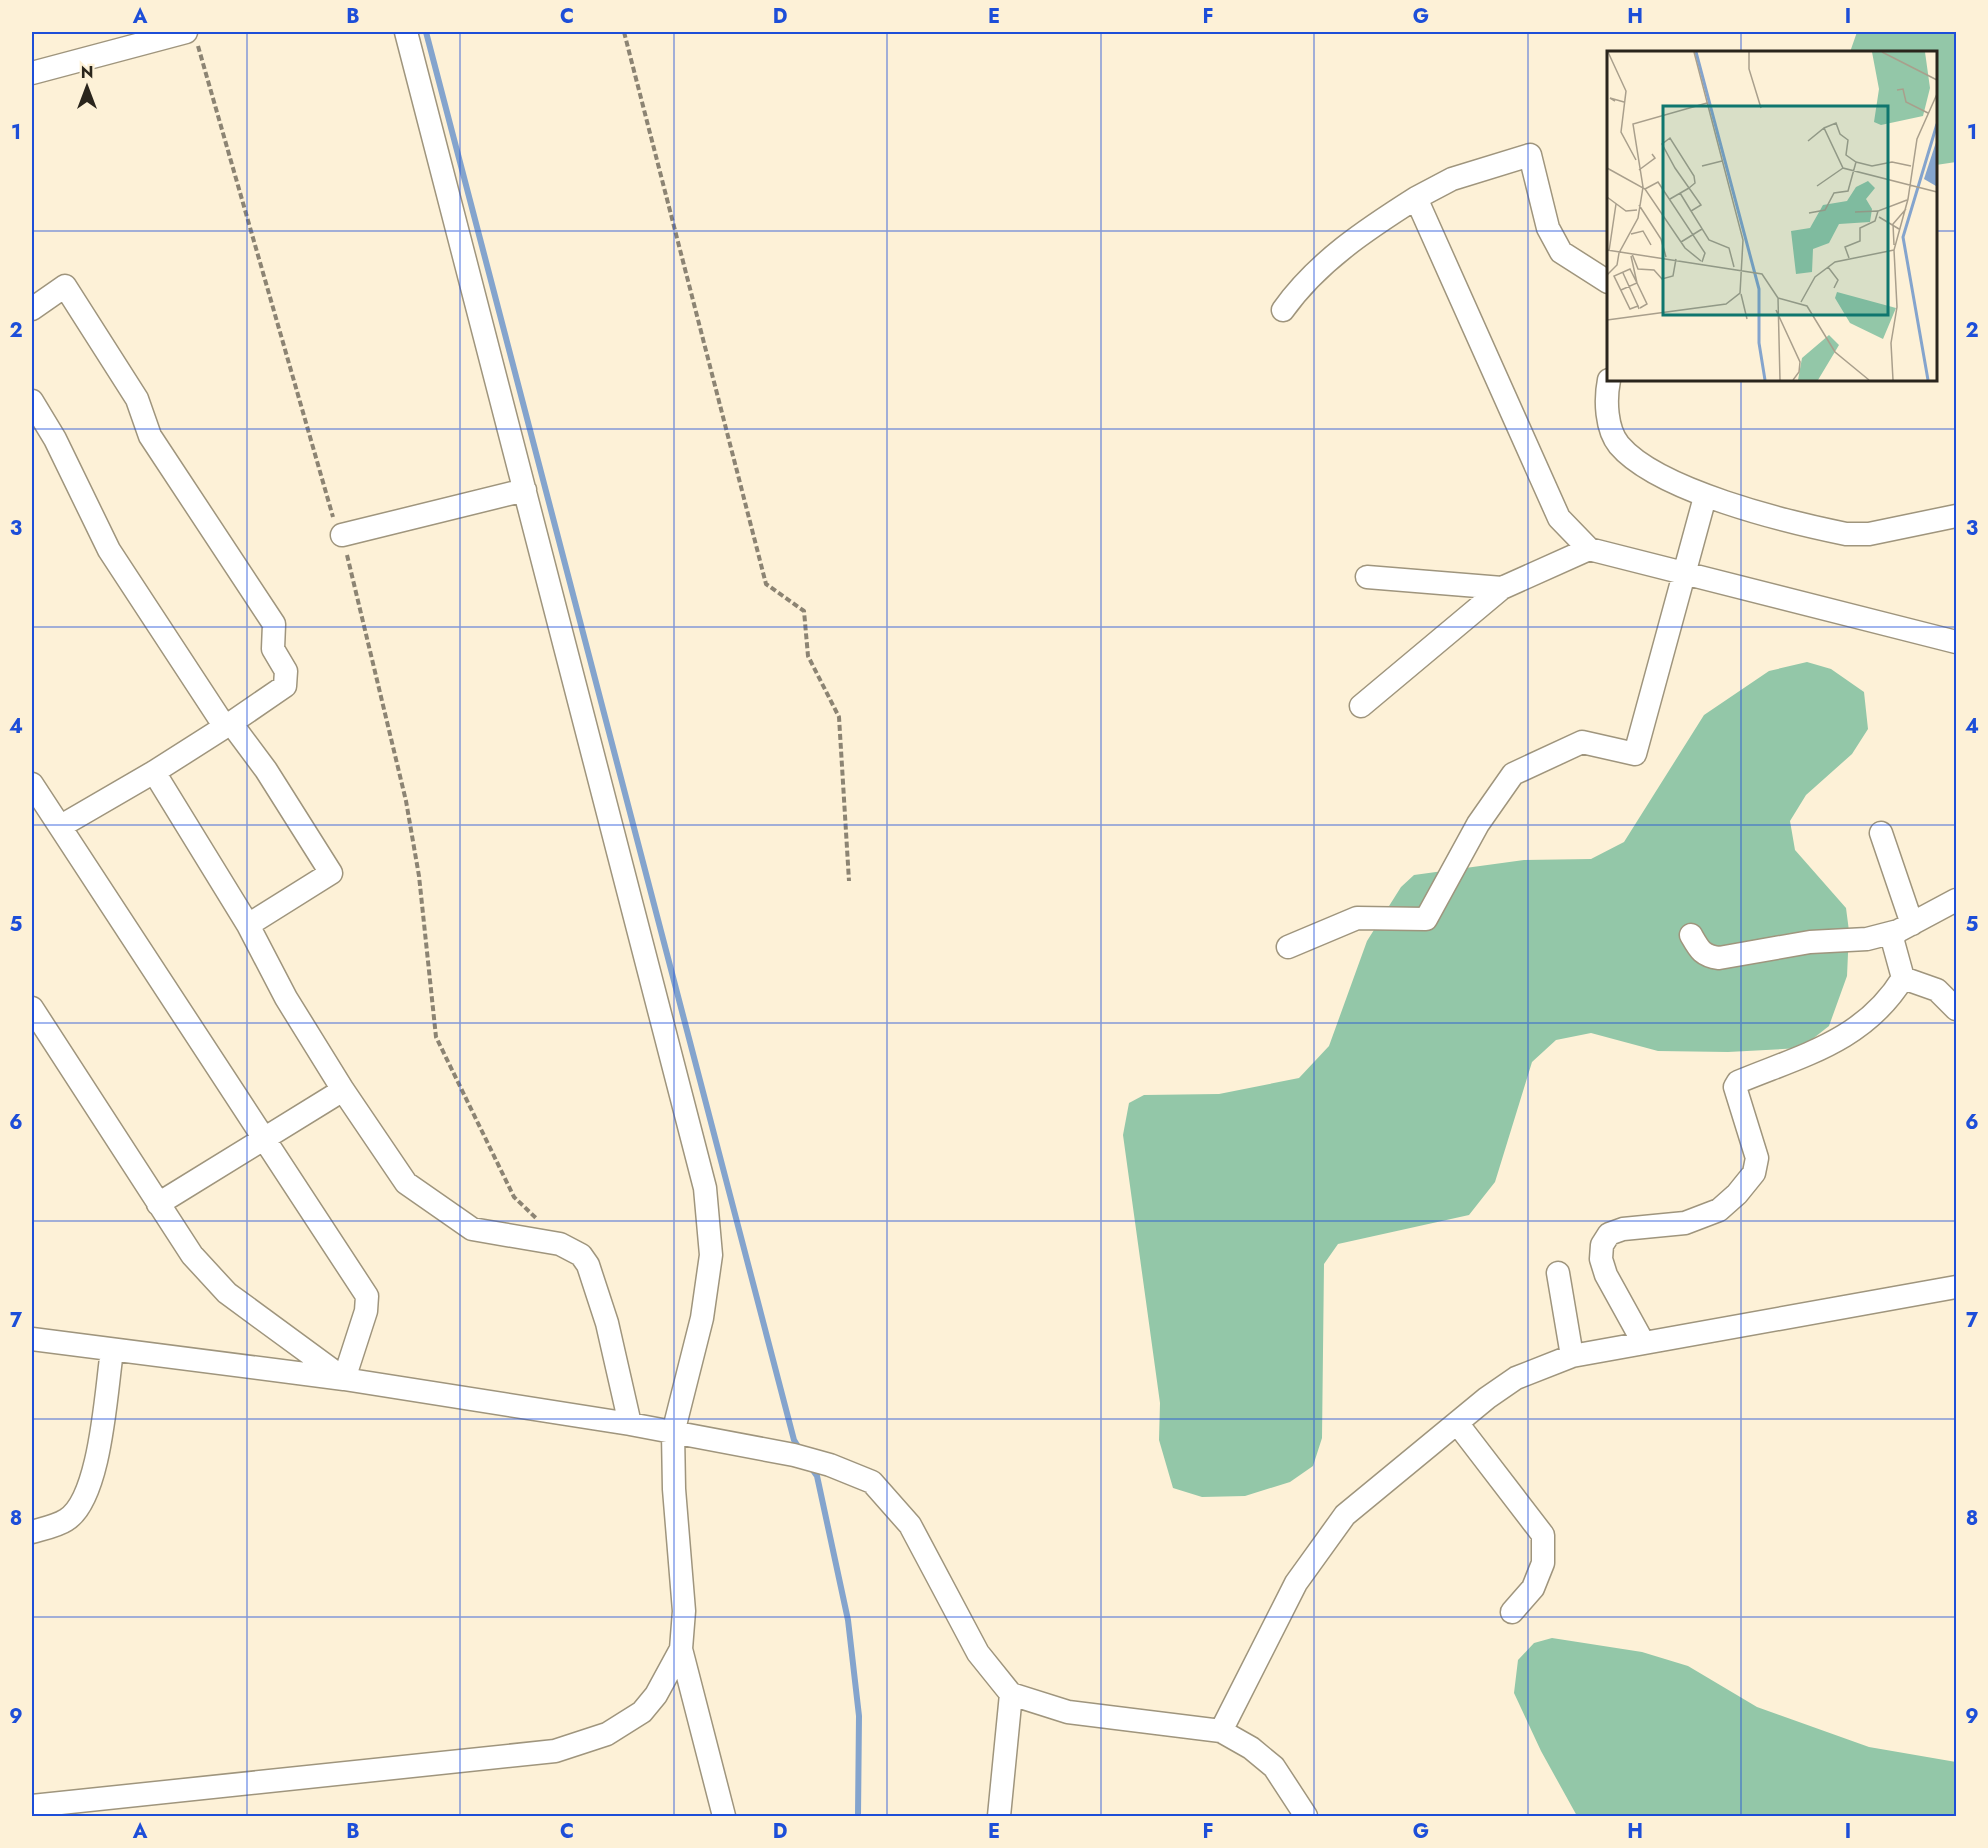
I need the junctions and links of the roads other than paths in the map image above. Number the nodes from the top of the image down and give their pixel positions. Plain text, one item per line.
1 (406, 32) edge
2 (192, 37) edge
3 (32, 73) edge
4 (1416, 198) junction
5 (1607, 281) edge
6 (32, 309) edge
7 (1283, 310) dead end
8 (1609, 381) edge
9 (32, 401) edge
10 (525, 490) junction
11 (1705, 497) junction
12 (1956, 516) edge
13 (342, 536) road end
14 (1590, 549) junction
15 (1685, 574) junction
16 (1367, 577) dead end
17 (1502, 588) junction
18 (1956, 642) edge
19 (1361, 706) dead end
20 (228, 725) junction
21 (154, 772) junction
22 (32, 784) edge
23 (61, 826) junction
24 (1881, 833) dead end
25 (1956, 900) edge
26 (248, 925) junction
27 (1905, 928) junction
28 (1691, 935) dead end
29 (1288, 947) dead end
30 (1903, 978) junction
31 (32, 1008) edge
32 (1956, 1009) edge
33 (343, 1090) junction
34 (264, 1139) junction
35 (158, 1204) junction
36 (1558, 1273) dead end
37 (1956, 1287) edge
38 (32, 1339) edge
39 (1643, 1342) junction
40 (112, 1351) junction
41 (1572, 1356) junction
42 (344, 1379) junction
43 (1457, 1423) junction
44 (630, 1424) junction
45 (673, 1433) junction
46 (32, 1532) edge
47 (1512, 1612) dead end
48 (681, 1649) junction
49 (1011, 1694) junction
50 (1221, 1731) junction
51 (32, 1806) edge
52 (1006, 1813) edge
53 (724, 1816) edge
54 (1306, 1816) edge

1 - 10 street
2 - 3 street
4 - 5 street
4 - 7 street
4 - 14 street
6 - 20 street
8 - 11 street
9 - 20 street
10 - 13 street
10 - 45 street
11 - 12 street
11 - 15 street
14 - 15 street
14 - 17 street
15 - 18 street
15 - 29 street
16 - 17 street
17 - 19 street
20 - 21 street
20 - 26 street
21 - 23 street
21 - 26 street
22 - 23 street
23 - 34 street
24 - 27 street
25 - 27 street
26 - 33 street
27 - 28 street
27 - 30 street
30 - 32 street
30 - 39 street
31 - 35 street
33 - 34 street
33 - 44 street
34 - 35 street
34 - 42 street
35 - 42 street
36 - 41 street
37 - 39 street
38 - 40 street
39 - 41 street
40 - 42 street
40 - 46 street
41 - 43 street
42 - 44 street
43 - 47 street
43 - 50 street
44 - 45 street
45 - 48 street
45 - 49 street
48 - 51 street
48 - 53 street
49 - 50 street
49 - 52 street
50 - 54 street

